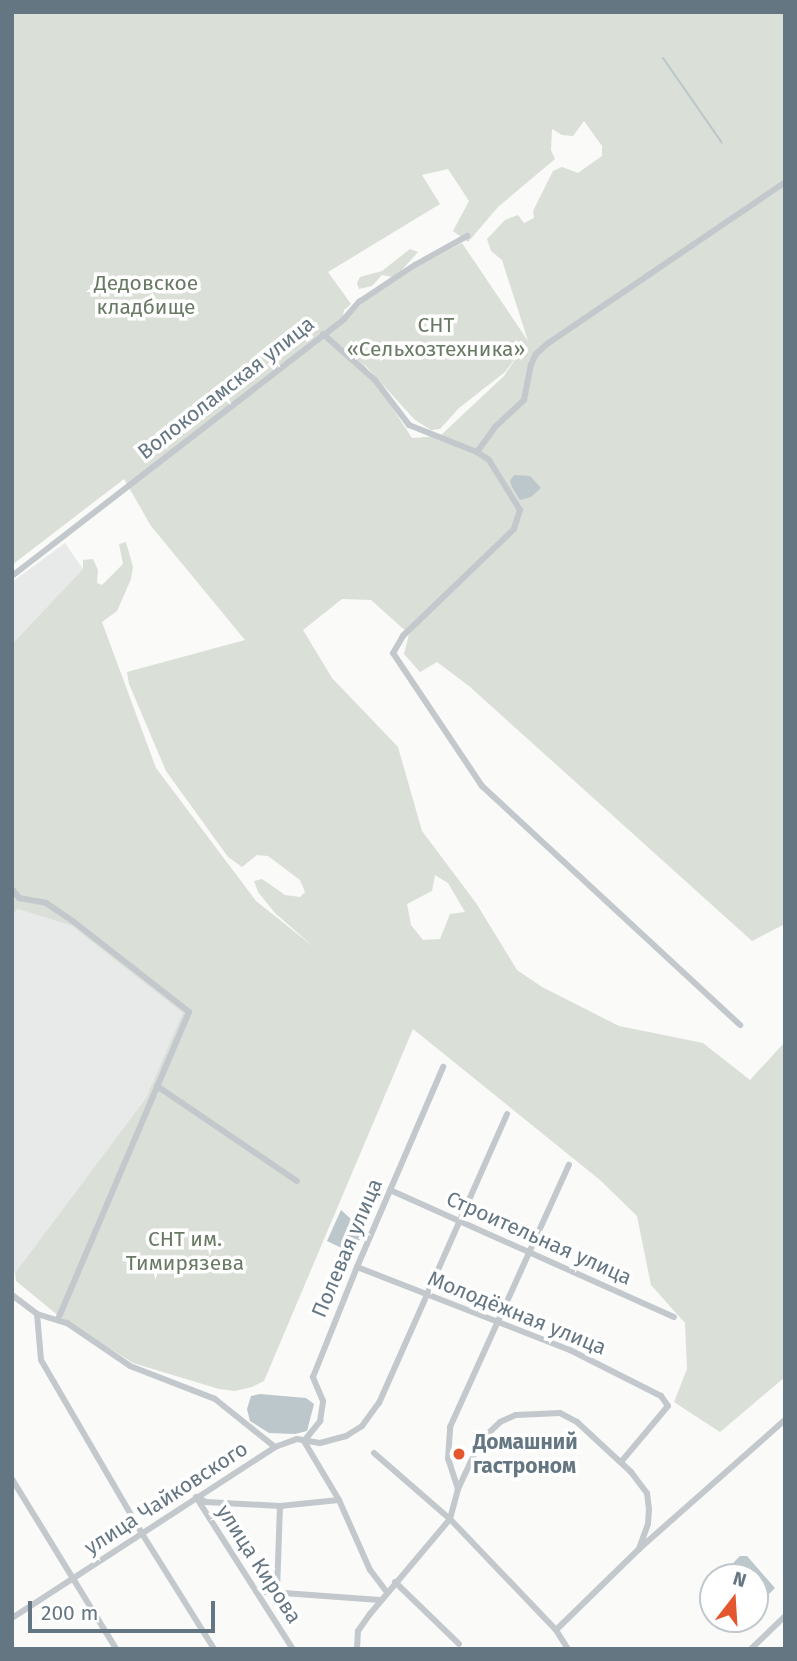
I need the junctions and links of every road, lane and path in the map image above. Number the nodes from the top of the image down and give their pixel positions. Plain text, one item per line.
1 (785, 182) edge
2 (467, 236) dead end
3 (323, 334) junction
4 (477, 452) junction
5 (12, 576) edge
6 (12, 889) edge
7 (740, 1025) dead end
8 (443, 1066) dead end
9 (158, 1086) junction
10 (507, 1114) dead end
11 (569, 1165) dead end
12 (297, 1181) dead end
13 (390, 1190) junction
14 (460, 1222) junction
15 (530, 1254) junction
16 (356, 1267) junction
17 (12, 1295) edge
18 (428, 1296) junction
19 (37, 1314) junction
20 (674, 1317) dead end
21 (58, 1319) junction
22 (500, 1321) junction
23 (785, 1420) edge
24 (304, 1441) junction
25 (275, 1447) junction
26 (374, 1453) dead end
27 (621, 1462) junction
28 (12, 1479) edge
29 (458, 1489) junction
30 (196, 1497) junction
31 (339, 1500) junction
32 (280, 1506) junction
33 (450, 1519) junction
34 (141, 1532) junction
35 (639, 1549) junction
36 (74, 1580) junction
37 (395, 1583) junction
38 (256, 1591) junction
39 (277, 1591) junction
40 (386, 1591) junction
41 (380, 1600) junction
42 (785, 1616) edge
43 (12, 1618) edge
44 (556, 1630) junction
45 (459, 1644) dead end
46 (116, 1649) edge
47 (214, 1649) edge
48 (293, 1649) edge
49 (356, 1649) edge
50 (568, 1649) edge
51 (751, 1649) edge

1 - 4 street
2 - 3 street, Волоколамская улица
3 - 4 street
3 - 5 street, Волоколамская улица
4 - 7 street
6 - 9 street
8 - 13 street, Полевая улица
9 - 12 street
9 - 21 street
10 - 14 street
11 - 15 street
13 - 14 street, Строительная улица
13 - 16 street, Полевая улица
14 - 15 street, Строительная улица
14 - 18 street
15 - 20 street, Строительная улица
15 - 22 street
16 - 18 street, Молодёжная улица
16 - 24 street, Полевая улица
17 - 19 street
18 - 22 street, Молодёжная улица
18 - 24 street, улица Чайковского
19 - 21 street
19 - 34 street
21 - 25 street
22 - 27 street, Молодёжная улица
22 - 29 street
23 - 35 street
24 - 25 street, улица Чайковского
24 - 31 street
25 - 30 street, улица Чайковского
26 - 33 street
27 - 29 street
27 - 35 street
28 - 36 street
29 - 33 street
30 - 32 street
30 - 34 street, улица Чайковского
30 - 38 street, улица Кирова
31 - 32 street
31 - 40 street
32 - 39 street
33 - 37 street
33 - 44 street
34 - 36 street, улица Чайковского
34 - 47 street
35 - 44 street
36 - 43 street, улица Чайковского
36 - 46 street
37 - 40 street
37 - 45 street
38 - 39 street
38 - 48 street, улица Кирова
39 - 41 street
40 - 41 street
41 - 49 street
42 - 51 street
44 - 50 street

